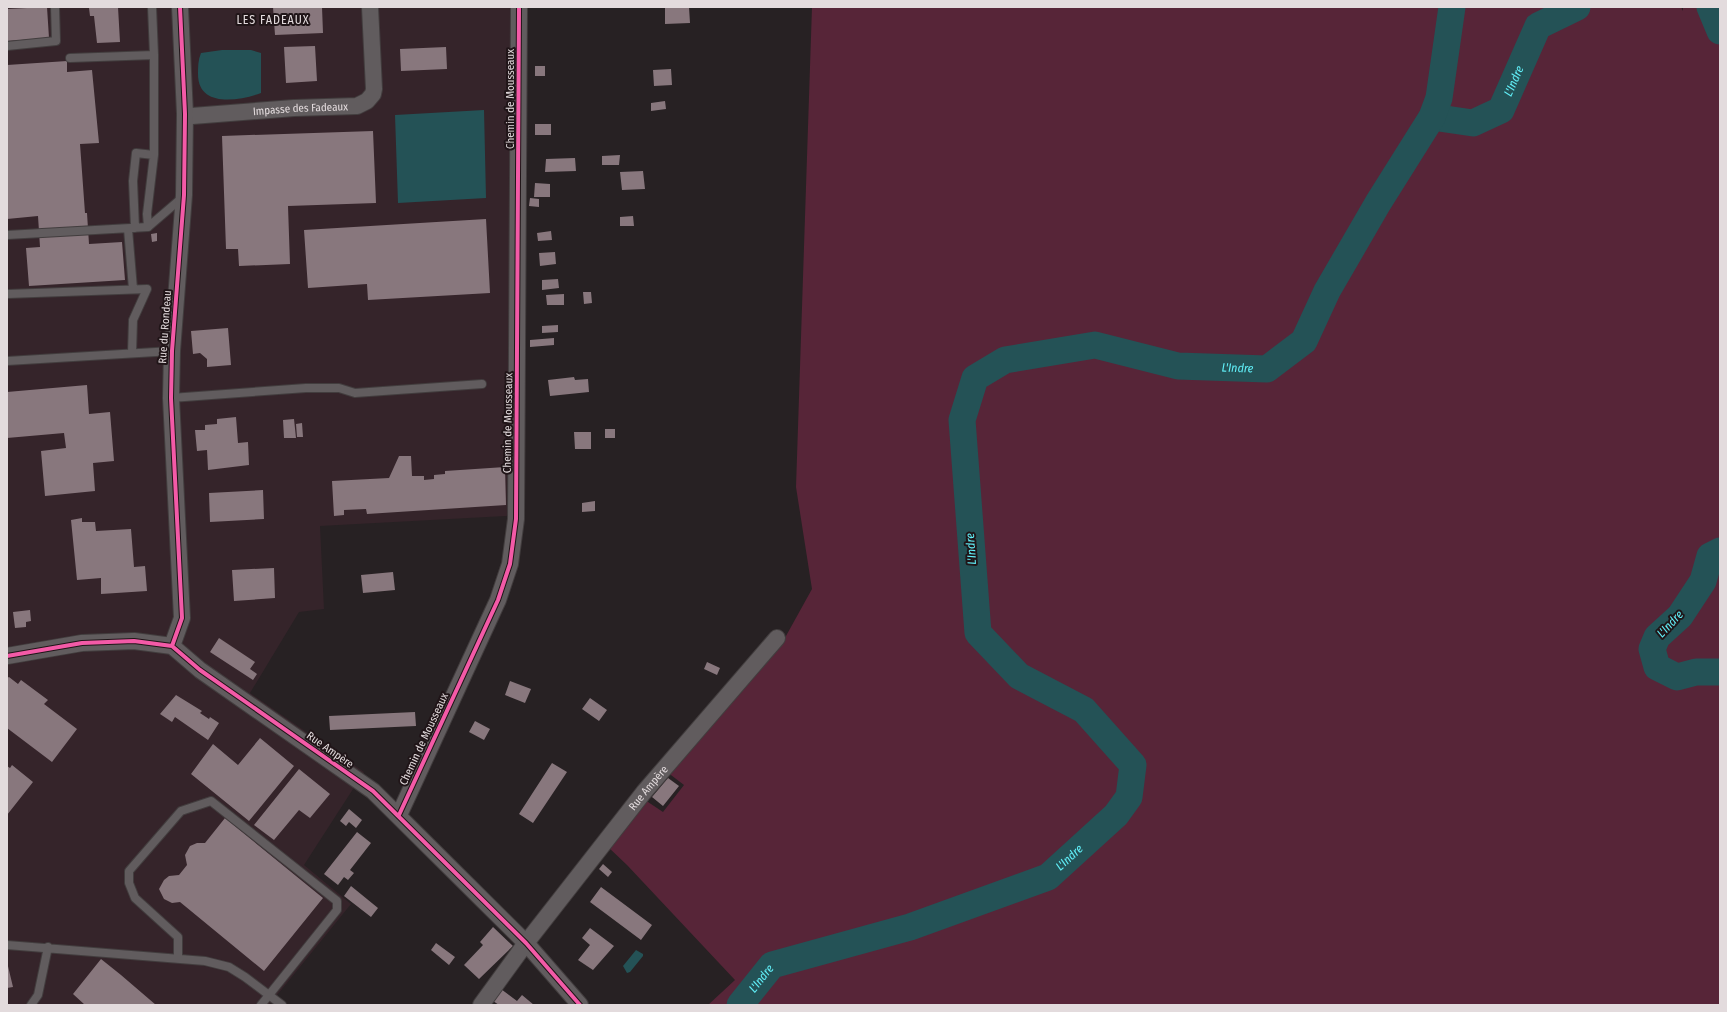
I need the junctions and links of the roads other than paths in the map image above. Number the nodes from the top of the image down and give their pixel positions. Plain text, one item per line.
1 (55, 7) edge
2 (152, 7) edge
3 (180, 7) edge
4 (370, 7) edge
5 (519, 7) edge
6 (7, 46) edge
7 (154, 55) junction
8 (70, 58) dead end
9 (185, 114) junction
10 (154, 155) junction
11 (184, 195) junction
12 (148, 227) junction
13 (132, 228) junction
14 (7, 235) edge
15 (133, 290) junction
16 (7, 294) edge
17 (172, 351) junction
18 (132, 353) junction
19 (7, 361) edge
20 (482, 384) dead end
21 (171, 398) junction
22 (778, 638) dead end
23 (172, 646) junction
24 (7, 656) edge
25 (398, 815) junction
26 (526, 943) junction
27 (7, 945) edge
28 (48, 947) junction
29 (178, 958) junction
30 (270, 995) junction
31 (31, 1005) edge
32 (261, 1005) edge
33 (282, 1005) edge
34 (481, 1005) edge
35 (580, 1005) edge

1 - 6 lane
2 - 7 lane
3 - 9 street, Rue du Rondeau
4 - 9 street, Impasse des Fadeaux
5 - 25 street, Chemin de Mousseaux
7 - 8 lane
7 - 10 lane
9 - 11 street, Rue du Rondeau
10 - 12 lane
10 - 13 lane
11 - 12 lane
11 - 17 street, Rue du Rondeau
12 - 13 lane
13 - 14 lane
13 - 15 lane
15 - 16 lane
15 - 18 lane
17 - 18 lane
17 - 21 street, Rue du Rondeau
18 - 19 lane
20 - 21 lane
21 - 23 street, Rue du Rondeau
22 - 26 street, Rue Ampère
23 - 24 street
23 - 25 street, Rue Ampère
25 - 26 street, Rue Ampère
26 - 34 street
26 - 35 street, Rue Ampère
27 - 28 lane
28 - 29 lane
28 - 31 lane
29 - 30 lane
29 - 30 lane
30 - 32 lane
30 - 33 lane

